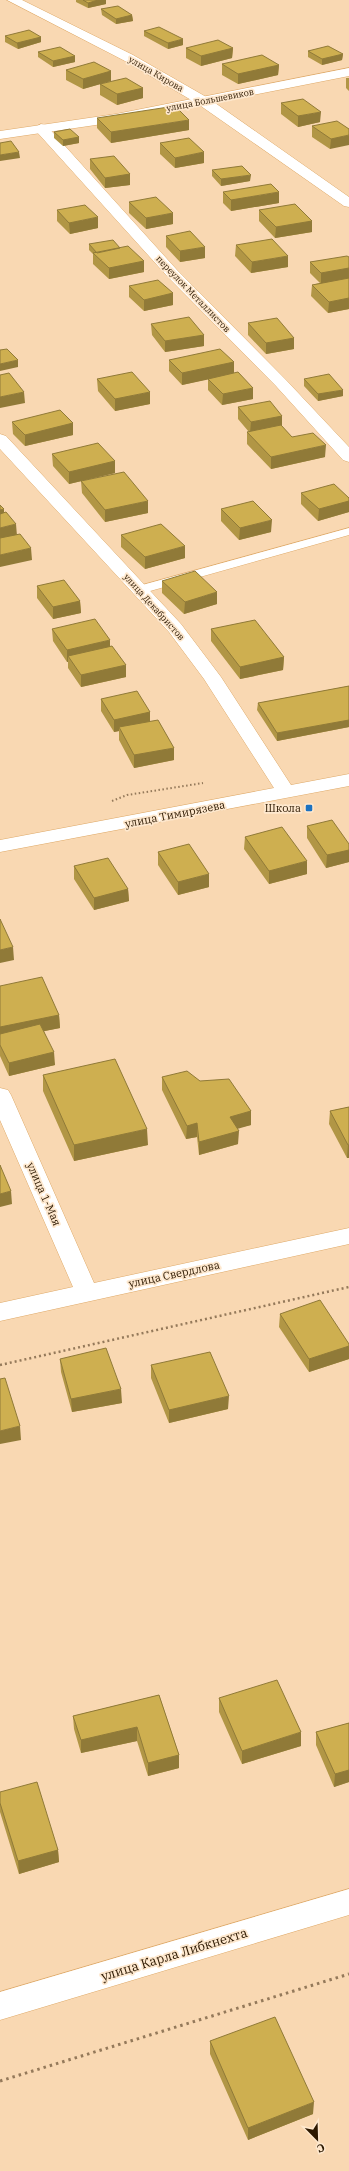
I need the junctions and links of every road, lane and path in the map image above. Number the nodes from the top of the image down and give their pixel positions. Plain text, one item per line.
1 (13, 0) edge
2 (349, 72) edge
3 (203, 101) junction
4 (41, 128) junction
5 (0, 135) edge
6 (349, 203) edge
7 (0, 439) edge
8 (349, 457) edge
9 (349, 531) edge
10 (139, 590) junction
11 (349, 780) edge
12 (286, 793) junction
13 (0, 846) edge
14 (0, 1094) edge
15 (349, 1236) edge
16 (349, 1287) edge
17 (87, 1293) junction
18 (0, 1312) edge
19 (0, 1365) edge
20 (349, 1902) edge
21 (349, 1974) edge
22 (0, 2006) edge
23 (0, 2081) edge

1 - 3 street, улица Кирова
2 - 3 street, улица Большевиков
3 - 4 street, улица Большевиков
3 - 6 street, улица Кирова
4 - 5 street, улица Большевиков
4 - 8 street, переулок Металлистов
7 - 10 street, улица Декабристов
9 - 10 lane
10 - 12 street, улица Декабристов
11 - 12 street, улица Тимирязева
12 - 13 street, улица Тимирязева
14 - 17 street, улица 1-Мая
15 - 17 street, улица Свердлова
16 - 19 path
17 - 18 street, улица Свердлова
20 - 22 street, улица Карла Либкнехта
21 - 23 path

